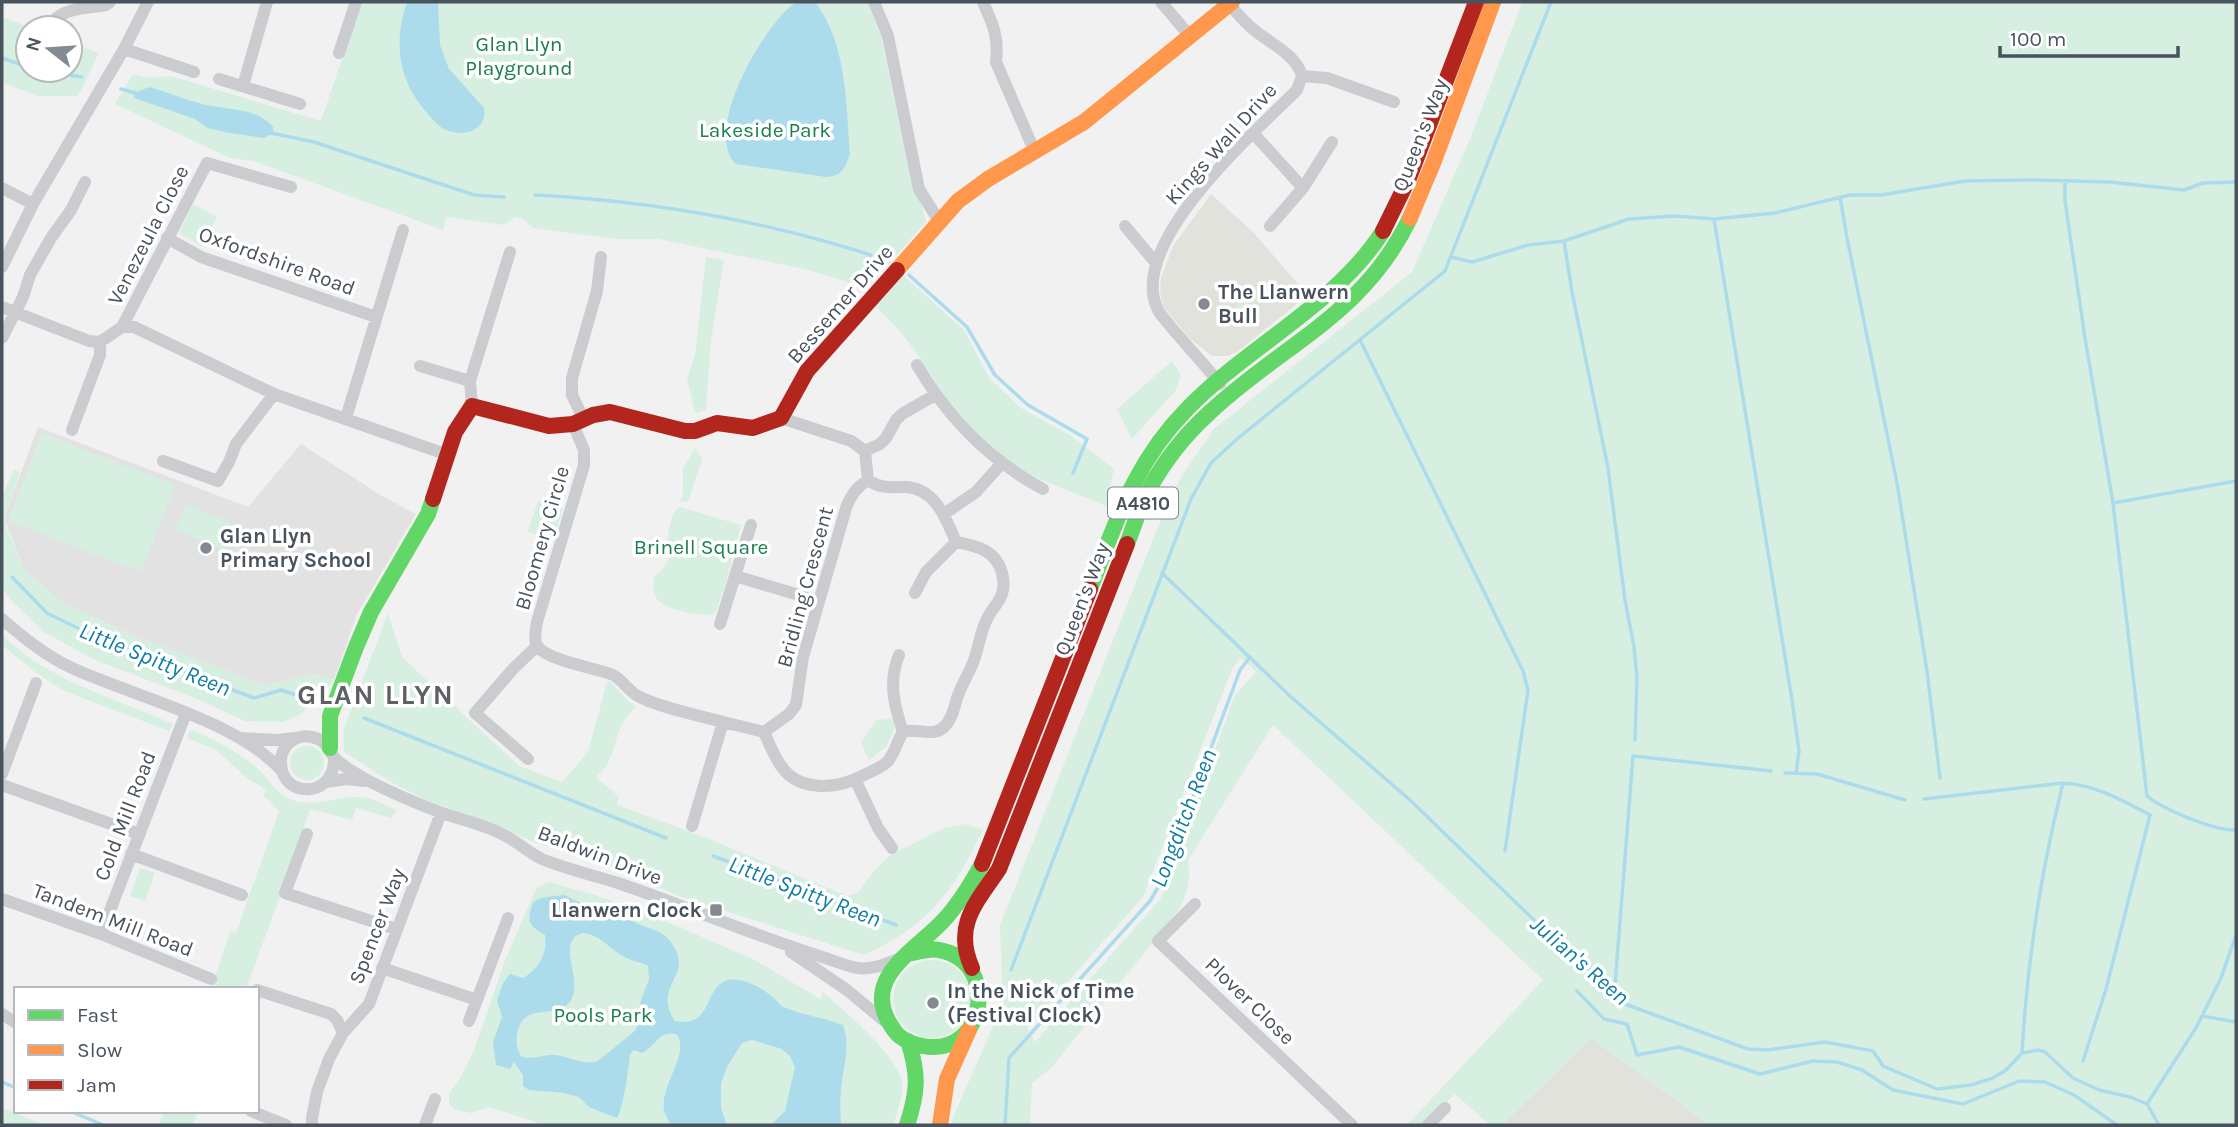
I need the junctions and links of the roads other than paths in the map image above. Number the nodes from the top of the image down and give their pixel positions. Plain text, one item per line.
1 (110, 2) edge
2 (148, 2) edge
3 (267, 2) edge
4 (356, 2) edge
5 (874, 2) edge
6 (983, 2) edge
7 (1161, 2) edge
8 (1476, 2) edge
9 (1493, 2) edge
10 (1230, 3) edge
11 (64, 14) edge
12 (1189, 35) junction
13 (124, 49) junction
14 (340, 52) dead end
15 (194, 72) dead end
16 (1302, 76) junction
17 (219, 79) dead end
18 (243, 86) junction
19 (1394, 102) dead end
20 (299, 104) dead end
21 (1254, 134) junction
22 (1332, 142) dead end
23 (1034, 150) junction
24 (85, 182) dead end
25 (291, 187) dead end
26 (2, 188) edge
27 (1303, 188) junction
28 (33, 204) junction
29 (939, 221) junction
30 (1125, 226) dead end
31 (1270, 226) dead end
32 (403, 230) dead end
33 (167, 238) junction
34 (510, 252) dead end
35 (601, 257) dead end
36 (1155, 262) junction
37 (2, 267) edge
38 (8, 309) edge
39 (376, 317) junction
40 (122, 327) junction
41 (2, 338) edge
42 (100, 342) junction
43 (917, 365) dead end
44 (420, 366) dead end
45 (1217, 380) junction
46 (470, 381) junction
47 (274, 394) junction
48 (1228, 395) junction
49 (935, 396) junction
50 (472, 406) junction
51 (346, 418) junction
52 (781, 418) junction
53 (578, 421) junction
54 (72, 430) dead end
55 (865, 451) junction
56 (448, 455) junction
57 (163, 461) dead end
58 (1001, 464) junction
59 (868, 480) junction
60 (1043, 489) dead end
61 (944, 514) junction
62 (751, 525) dead end
63 (956, 542) junction
64 (735, 576) junction
65 (915, 593) dead end
66 (819, 601) junction
67 (2, 619) edge
68 (720, 624) dead end
69 (537, 646) junction
70 (899, 655) dead end
71 (36, 683) dead end
72 (186, 713) junction
73 (330, 716) junction
74 (723, 722) junction
75 (764, 732) junction
76 (903, 732) junction
77 (301, 737) junction
78 (239, 738) junction
79 (332, 752) junction
80 (528, 759) dead end
81 (282, 771) junction
82 (2, 774) edge
83 (855, 779) junction
84 (326, 782) junction
85 (371, 782) junction
86 (2, 785) edge
87 (442, 813) junction
88 (692, 826) dead end
89 (307, 834) dead end
90 (139, 835) junction
91 (892, 848) dead end
92 (131, 854) junction
93 (242, 895) dead end
94 (2, 899) edge
95 (1195, 904) dead end
96 (508, 918) dead end
97 (396, 929) junction
98 (101, 934) junction
99 (779, 943) junction
100 (904, 956) junction
101 (382, 968) junction
102 (977, 978) junction
103 (211, 979) dead end
104 (259, 991) edge
105 (477, 1000) junction
106 (469, 1021) dead end
107 (892, 1027) junction
108 (969, 1029) junction
109 (343, 1033) junction
110 (908, 1041) junction
111 (435, 1099) dead end
112 (1445, 1108) dead end
113 (256, 1113) edge
114 (286, 1125) edge
115 (312, 1125) edge
116 (425, 1125) edge
117 (907, 1125) edge
118 (940, 1125) edge
119 (1352, 1125) edge
120 (1428, 1125) edge

1 - 11 street
2 - 13 street
3 - 18 street
4 - 14 street
5 - 29 street
6 - 23 street
7 - 12 street
8 - 45 main road, Queen's Way / A4810
9 - 48 main road, Queen's Way / A4810
10 - 12 main road, Bessemer Drive
10 - 16 street, Kings Wall Drive
12 - 23 main road, Bessemer Drive
13 - 15 street
13 - 28 street
16 - 19 street, Kings Wall Drive
16 - 21 street, Kings Wall Drive
17 - 18 street
18 - 20 street
21 - 27 street
21 - 36 street, Kings Wall Drive
22 - 27 street
23 - 29 main road, Bessemer Drive
24 - 38 street
25 - 33 street, Venezeula Close
26 - 28 street
27 - 31 street
28 - 37 street
29 - 52 main road, Bessemer Drive
30 - 36 street
32 - 39 street
33 - 39 street, Oxfordshire Road
33 - 40 street, Venezeula Close
34 - 46 street
35 - 53 street, Bloomery Circle
36 - 45 street, Kings Wall Drive
38 - 41 street
38 - 42 street
39 - 51 street
40 - 42 street
40 - 47 street
42 - 54 street
43 - 49 street
44 - 46 street
45 - 48 street, Kings Wall Drive
45 - 100 main road, Queen's Way / A4810
46 - 50 street
47 - 51 street
47 - 57 street
48 - 102 main road, Queen's Way / A4810
49 - 55 street
49 - 58 street
50 - 53 main road
50 - 56 main road
51 - 56 street
52 - 53 main road
52 - 55 street
53 - 69 street, Bloomery Circle
55 - 59 street
56 - 73 main road
58 - 60 street
58 - 61 street
59 - 61 street
59 - 66 street, Bridling Crescent
61 - 63 street
62 - 64 street
63 - 65 street
63 - 76 street
64 - 66 street
64 - 68 street
66 - 75 street, Bridling Crescent
67 - 72 street
69 - 74 street
69 - 80 street
70 - 76 street
71 - 82 street
72 - 78 street
72 - 90 street, Cold Mill Road
73 - 77 street
73 - 79 main road
74 - 75 street
74 - 88 street
75 - 83 street
76 - 83 street
77 - 78 street
77 - 79 street
77 - 81 street
78 - 81 street
79 - 84 street
79 - 85 street
81 - 84 street
83 - 91 street
84 - 85 street
85 - 87 street, Baldwin Drive
86 - 90 street
87 - 97 street, Spencer Way
87 - 99 street, Baldwin Drive
89 - 97 street
90 - 92 street, Cold Mill Road
92 - 93 street
92 - 98 street, Cold Mill Road
94 - 98 street, Tandem Mill Road
95 - 119 street, Plover Close
96 - 105 street
97 - 101 street, Spencer Way
98 - 103 street, Tandem Mill Road
99 - 100 street
99 - 107 street
100 - 102 main road
100 - 107 main road, Queen's Way
101 - 105 street
101 - 109 street, Spencer Way
102 - 108 main road, Queen's Way
104 - 109 street
105 - 106 street
107 - 110 main road
108 - 110 main road
108 - 118 main road, Queen's Way
109 - 115 street, Spencer Way
110 - 117 main road
111 - 116 street
112 - 120 street
113 - 114 street

